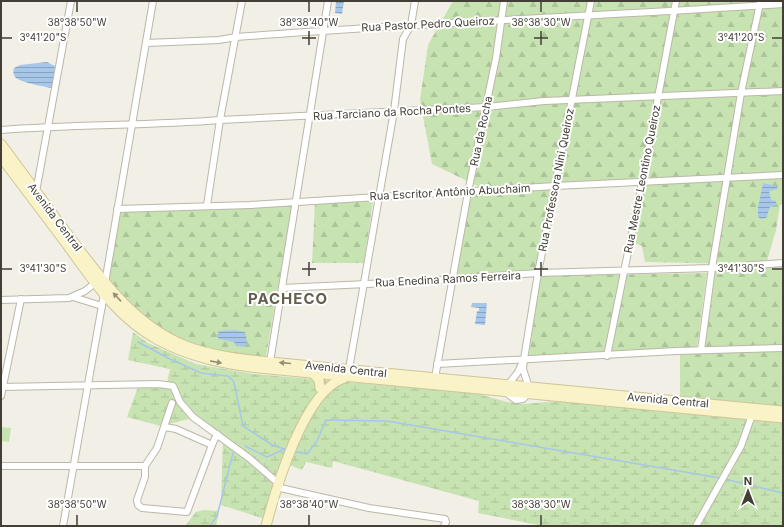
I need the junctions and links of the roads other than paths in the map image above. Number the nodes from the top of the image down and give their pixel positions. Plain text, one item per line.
1 (71, 1) edge
2 (153, 1) edge
3 (242, 1) edge
4 (328, 1) edge
5 (415, 1) edge
6 (504, 1) edge
7 (591, 1) edge
8 (676, 1) edge
9 (760, 3) edge
10 (783, 4) edge
11 (674, 10) junction
12 (589, 14) junction
13 (501, 19) junction
14 (411, 25) junction
15 (323, 30) junction
16 (236, 37) junction
17 (146, 43) junction
18 (783, 90) edge
19 (741, 93) junction
20 (657, 97) junction
21 (572, 101) junction
22 (487, 107) junction
23 (394, 111) junction
24 (309, 116) junction
25 (220, 120) junction
26 (48, 126) junction
27 (131, 126) junction
28 (1, 130) edge
29 (1, 144) edge
30 (1, 157) edge
31 (783, 175) edge
32 (727, 178) junction
33 (642, 182) junction
34 (555, 186) junction
35 (36, 192) junction
36 (468, 192) junction
37 (378, 197) junction
38 (296, 201) junction
39 (208, 205) junction
40 (117, 209) junction
41 (783, 263) edge
42 (712, 268) junction
43 (625, 271) junction
44 (538, 273) junction
45 (453, 279) junction
46 (95, 283) junction
47 (105, 284) junction
48 (363, 284) junction
49 (282, 288) junction
50 (104, 294) junction
51 (73, 297) junction
52 (21, 299) junction
53 (1, 300) edge
54 (102, 306) junction
55 (783, 348) edge
56 (701, 350) junction
57 (608, 356) junction
58 (524, 359) junction
59 (270, 362) junction
60 (437, 364) junction
61 (320, 372) junction
62 (348, 373) junction
63 (435, 378) junction
64 (87, 386) junction
65 (2, 387) edge
66 (510, 388) junction
67 (527, 390) junction
68 (320, 393) junction
69 (554, 393) junction
70 (1, 396) edge
71 (172, 403) dead end
72 (783, 411) edge
73 (752, 415) junction
74 (783, 418) edge
75 (165, 427) junction
76 (217, 434) junction
77 (212, 444) junction
78 (1, 466) edge
79 (145, 466) junction
80 (74, 467) junction
81 (277, 485) junction
82 (445, 524) edge
83 (63, 526) edge
84 (266, 526) edge
85 (696, 526) edge

1 - 26 street
2 - 17 street
3 - 16 street
4 - 15 street
5 - 14 street
6 - 13 street, Rua da Rocha
7 - 12 street, Rua Professora Nini Queiroz
8 - 11 street, Rua Mestre Leontino Queiroz
9 - 10 street, Rua Pastor Pedro Queiroz
9 - 11 street, Rua Pastor Pedro Queiroz
9 - 19 street
11 - 12 street, Rua Pastor Pedro Queiroz
11 - 20 street, Rua Mestre Leontino Queiroz
12 - 13 street, Rua Pastor Pedro Queiroz
12 - 21 street, Rua Professora Nini Queiroz
13 - 14 street, Rua Pastor Pedro Queiroz
13 - 22 street, Rua da Rocha
14 - 15 street, Rua Pastor Pedro Queiroz
14 - 23 street
15 - 16 street, Rua Pastor Pedro Queiroz
15 - 24 street
16 - 17 street, Rua Pastor Pedro Queiroz
16 - 25 street
17 - 27 street
18 - 19 street, Rua Tarciano da Rocha Pontes
19 - 20 street, Rua Tarciano da Rocha Pontes
19 - 32 street
20 - 21 street, Rua Tarciano da Rocha Pontes
20 - 33 street, Rua Mestre Leontino Queiroz
21 - 22 street, Rua Tarciano da Rocha Pontes
21 - 34 street, Rua Professora Nini Queiroz
22 - 23 street, Rua Tarciano da Rocha Pontes
22 - 36 street, Rua da Rocha
23 - 24 street, Rua Tarciano da Rocha Pontes
23 - 37 street
24 - 25 street, Rua Tarciano da Rocha Pontes
24 - 38 street
25 - 27 street, Rua Tarciano da Rocha Pontes
25 - 39 street
26 - 27 street, Rua Tarciano da Rocha Pontes
26 - 28 street, Rua Tarciano da Rocha Pontes
26 - 35 street
27 - 40 street
29 - 35 main road, Avenida Central
30 - 46 main road, Avenida Central
31 - 32 street, Rua Escritor Antônio Abuchaim
32 - 33 street, Rua Escritor Antônio Abuchaim
32 - 42 street
33 - 34 street, Rua Escritor Antônio Abuchaim
33 - 43 street, Rua Mestre Leontino Queiroz
34 - 36 street, Rua Escritor Antônio Abuchaim
34 - 44 street, Rua Professora Nini Queiroz
35 - 47 main road, Avenida Central
36 - 37 street, Rua Escritor Antônio Abuchaim
36 - 45 street, Rua da Rocha
37 - 38 street, Rua Escritor Antônio Abuchaim
37 - 48 street
38 - 39 street, Rua Escritor Antônio Abuchaim
38 - 49 street
39 - 40 street, Rua Escritor Antônio Abuchaim
40 - 47 street
41 - 42 street, Rua Enedina Ramos Ferreira
42 - 43 street, Rua Enedina Ramos Ferreira
42 - 56 street
43 - 44 street, Rua Enedina Ramos Ferreira
43 - 57 street, Rua Mestre Leontino Queiroz
44 - 45 street, Rua Enedina Ramos Ferreira
44 - 58 street, Rua Professora Nini Queiroz
45 - 48 street, Rua Enedina Ramos Ferreira
45 - 60 street, Rua da Rocha
46 - 50 main road, Avenida Central
46 - 51 street
59 -> 47 main road, Avenida Central
48 - 49 street, Rua Enedina Ramos Ferreira
48 - 62 street
49 - 59 street
50 - 54 street
50 -> 61 main road, Avenida Central
51 - 52 street
51 - 54 street
52 - 53 street
52 - 65 street
54 - 64 street
55 - 56 street
56 - 57 street
57 - 58 street
58 - 60 street
58 - 66 street
58 - 67 street
61 -> 59 main road, Avenida Central
60 - 63 street, Rua da Rocha
61 - 62 main road, Avenida Central
61 - 68 main road
62 - 63 main road, Avenida Central
62 - 66 main road, Avenida Central
62 - 68 main road
63 - 66 main road, Avenida Central
64 - 65 street
64 - 76 street
64 - 80 street
65 - 70 street
66 - 67 main road, Avenida Central
66 - 67 street
67 - 69 main road, Avenida Central
67 - 69 main road
68 - 81 main road
69 - 72 main road, Avenida Central
69 - 73 main road, Avenida Central
71 - 75 street
73 - 74 main road, Avenida Central
73 - 85 street
75 - 77 street
75 - 79 street
76 - 77 street
76 - 81 street
77 - 79 street
78 - 80 street
79 - 80 street
80 - 83 street
81 - 82 street
81 - 84 main road

